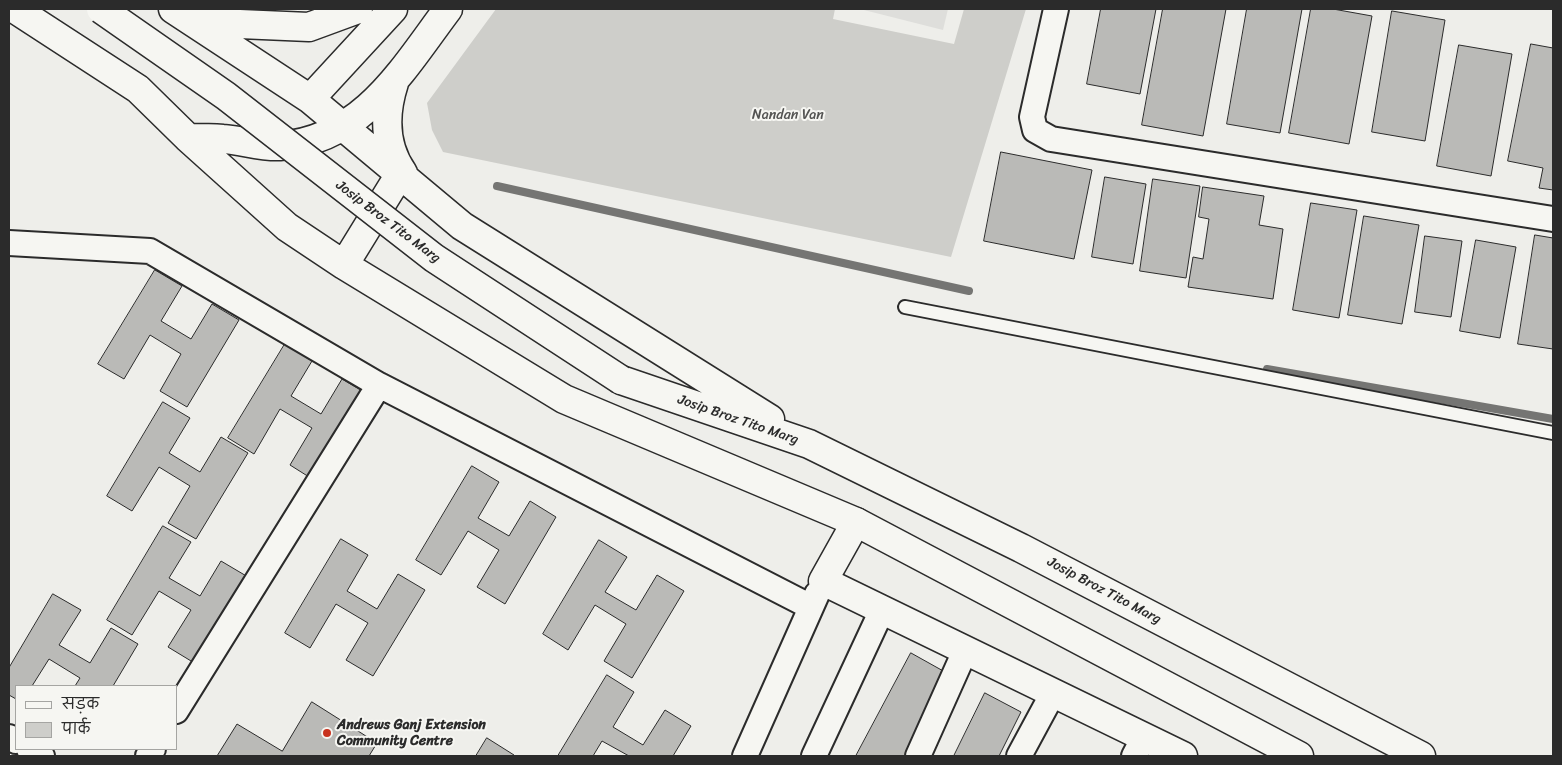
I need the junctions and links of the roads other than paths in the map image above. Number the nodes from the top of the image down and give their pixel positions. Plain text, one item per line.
1 (15, 9) edge
2 (101, 9) edge
3 (358, 9) edge
4 (392, 9) edge
5 (448, 9) edge
6 (1056, 9) edge
7 (182, 15) edge
8 (394, 81) junction
9 (310, 99) junction
10 (344, 127) junction
11 (188, 138) junction
12 (404, 178) junction
13 (1553, 219) edge
14 (9, 243) edge
15 (344, 265) junction
16 (905, 307) dead end
17 (379, 384) junction
18 (1553, 433) edge
19 (809, 444) junction
20 (856, 522) junction
21 (823, 581) junction
22 (811, 607) junction
23 (882, 610) junction
24 (965, 650) junction
25 (1053, 693) junction
26 (178, 708) edge
27 (1139, 747) edge
28 (31, 750) edge
29 (42, 756) edge
30 (745, 756) edge
31 (814, 756) edge
32 (918, 756) edge
33 (1019, 756) edge
34 (1183, 756) edge
35 (1299, 756) edge
36 (1421, 756) edge

1 - 11 main road
2 - 19 main road, Josip Broz Tito Marg, bridge
3 - 7 main road
4 - 9 main road
5 - 8 main road
6 - 13 street
7 - 9 main road
8 - 10 main road
8 - 12 main road
9 - 10 main road
10 - 11 main road
10 - 12 main road
11 - 15 main road
12 - 15 main road
12 - 19 main road
14 - 17 street
15 - 20 main road
16 - 18 lane
17 - 22 street
17 - 26 street
19 - 36 main road, Josip Broz Tito Marg
20 - 21 main road
20 - 35 main road
21 - 22 street
21 - 23 main road
22 - 30 street
23 - 24 main road
23 - 31 street
24 - 25 main road
24 - 32 street
25 - 27 main road
25 - 33 street
27 - 34 main road
28 - 29 street

